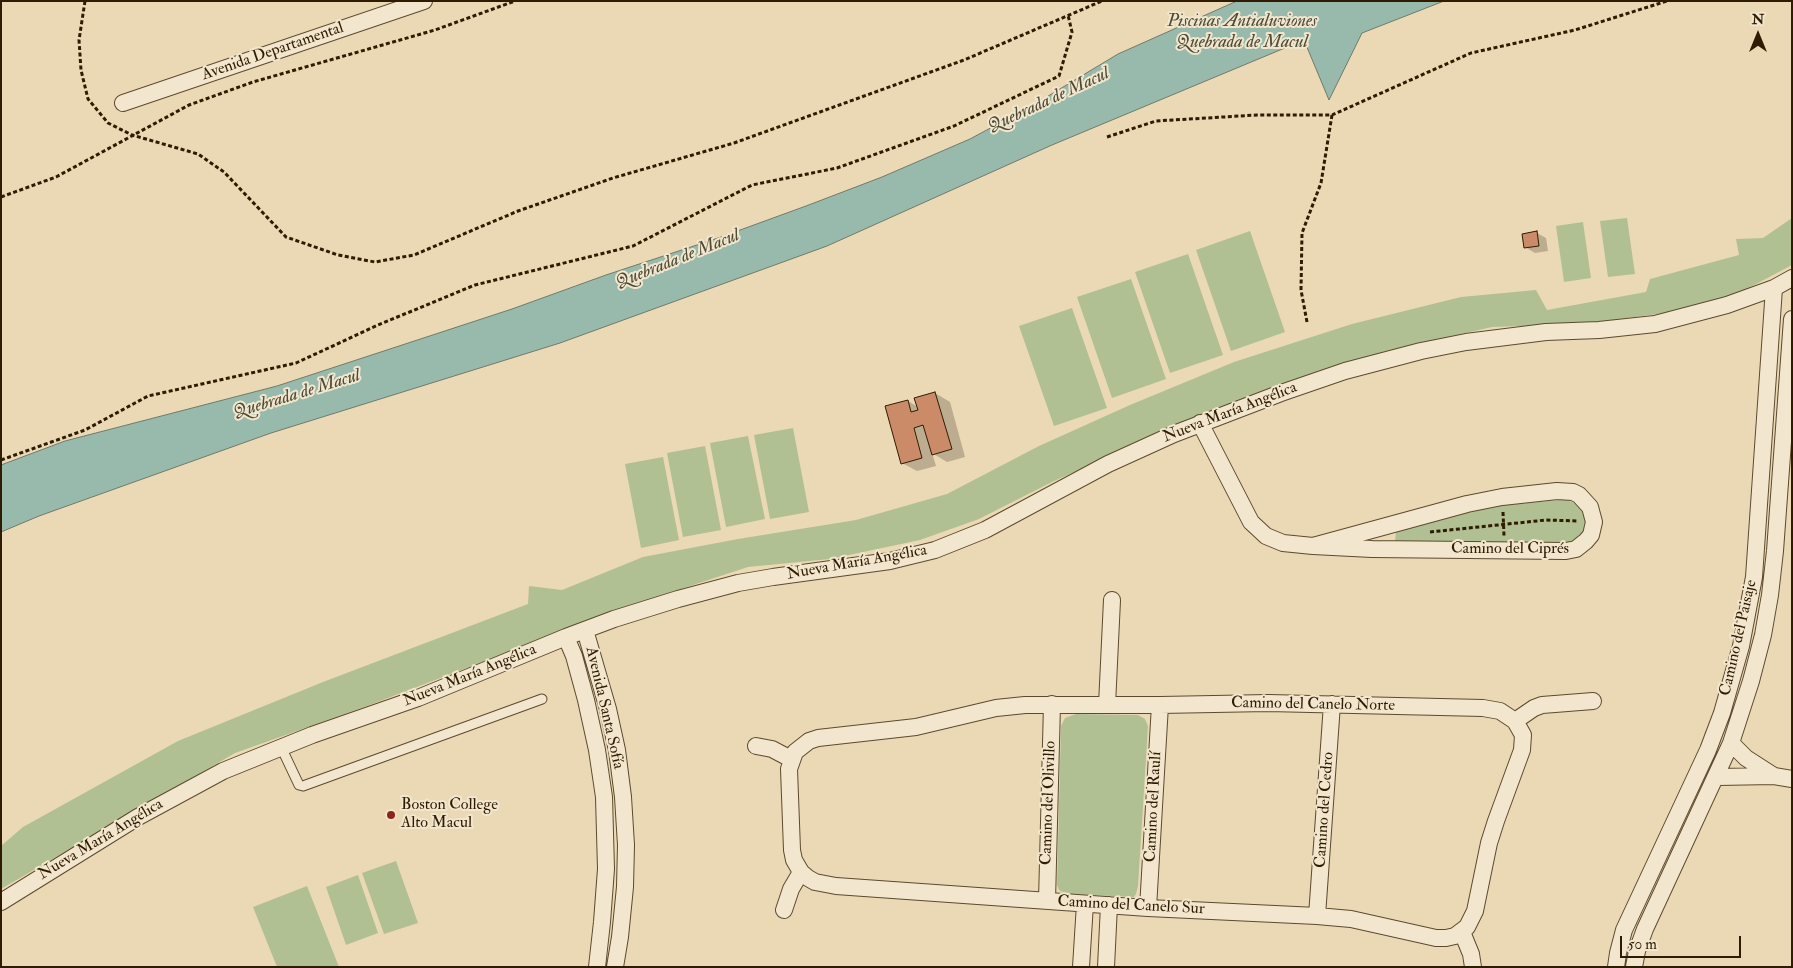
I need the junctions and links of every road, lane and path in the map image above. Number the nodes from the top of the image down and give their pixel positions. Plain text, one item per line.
1 (84, 1) edge
2 (424, 1) edge
3 (515, 1) edge
4 (1102, 1) edge
5 (1667, 1) edge
6 (1068, 15) junction
7 (122, 103) dead end
8 (1332, 115) junction
9 (132, 135) junction
10 (1106, 137) dead end
11 (1, 197) edge
12 (1792, 278) edge
13 (1774, 288) junction
14 (1792, 319) edge
15 (1307, 322) dead end
16 (1200, 423) junction
17 (1, 460) edge
18 (1502, 497) junction
19 (1594, 522) junction
20 (1504, 524) junction
21 (1428, 532) dead end
22 (1313, 546) junction
23 (1505, 551) junction
24 (1112, 600) dead end
25 (585, 630) junction
26 (566, 637) junction
27 (542, 699) dead end
28 (1593, 701) dead end
29 (1052, 704) junction
30 (1332, 704) junction
31 (1108, 705) junction
32 (1160, 705) junction
33 (1515, 721) junction
34 (1731, 743) junction
35 (756, 746) dead end
36 (281, 747) junction
37 (791, 759) junction
38 (1774, 776) junction
39 (1717, 777) junction
40 (1792, 779) edge
41 (801, 872) junction
42 (1047, 901) junction
43 (1, 902) edge
44 (1085, 904) junction
45 (1110, 905) junction
46 (1148, 908) junction
47 (784, 910) dead end
48 (1317, 916) junction
49 (1462, 932) junction
50 (597, 967) edge
51 (615, 967) edge
52 (1081, 967) edge
53 (1106, 967) edge
54 (1473, 967) edge
55 (1616, 967) edge
56 (1634, 967) edge

1 - 9 path
2 - 7 street, Avenida Departamental
3 - 9 path
4 - 6 path
5 - 8 path
6 - 9 path
6 - 17 path
8 - 10 path
8 - 15 path
9 - 11 path
12 - 13 street, Nueva María Angélica
13 - 16 street, Nueva María Angélica
13 - 55 street, Camino del Paisaje
14 - 34 street, Camino del Paisaje
16 - 22 street, Camino del Ciprés
16 - 25 street, Nueva María Angélica
18 - 19 street, Camino del Ciprés
18 - 20 path
18 - 22 street, Camino del Ciprés
19 - 20 path
19 - 23 street, Camino del Ciprés
20 - 21 path
20 - 23 path
22 - 23 street, Camino del Ciprés
24 - 31 street
25 - 26 street, Nueva María Angélica
25 - 51 street, Avenida Santa Sofía
26 - 36 street, Nueva María Angélica
26 - 50 street, Avenida Santa Sofía
27 - 36 lane
28 - 33 street
29 - 31 street, Camino del Canelo Norte
29 - 37 street, Camino del Canelo Norte
29 - 42 street, Camino del Olivillo
30 - 32 street, Camino del Canelo Norte
30 - 33 street, Camino del Canelo Norte
30 - 48 street, Camino del Cedro
31 - 32 street, Camino del Canelo Norte
32 - 46 street, Camino del Raulí
33 - 49 street
34 - 38 street
34 - 39 street, Camino del Paisaje
35 - 37 street
36 - 43 street, Nueva María Angélica
37 - 41 street
38 - 39 street
38 - 40 street
39 - 56 street, Camino del Paisaje
41 - 42 street, Camino del Canelo Sur
41 - 47 street
42 - 44 street, Camino del Canelo Sur
44 - 45 street, Camino del Canelo Sur
44 - 52 street
45 - 46 street, Camino del Canelo Sur
45 - 53 street
46 - 48 street, Camino del Canelo Sur
48 - 49 street, Camino del Canelo Sur
49 - 54 street

